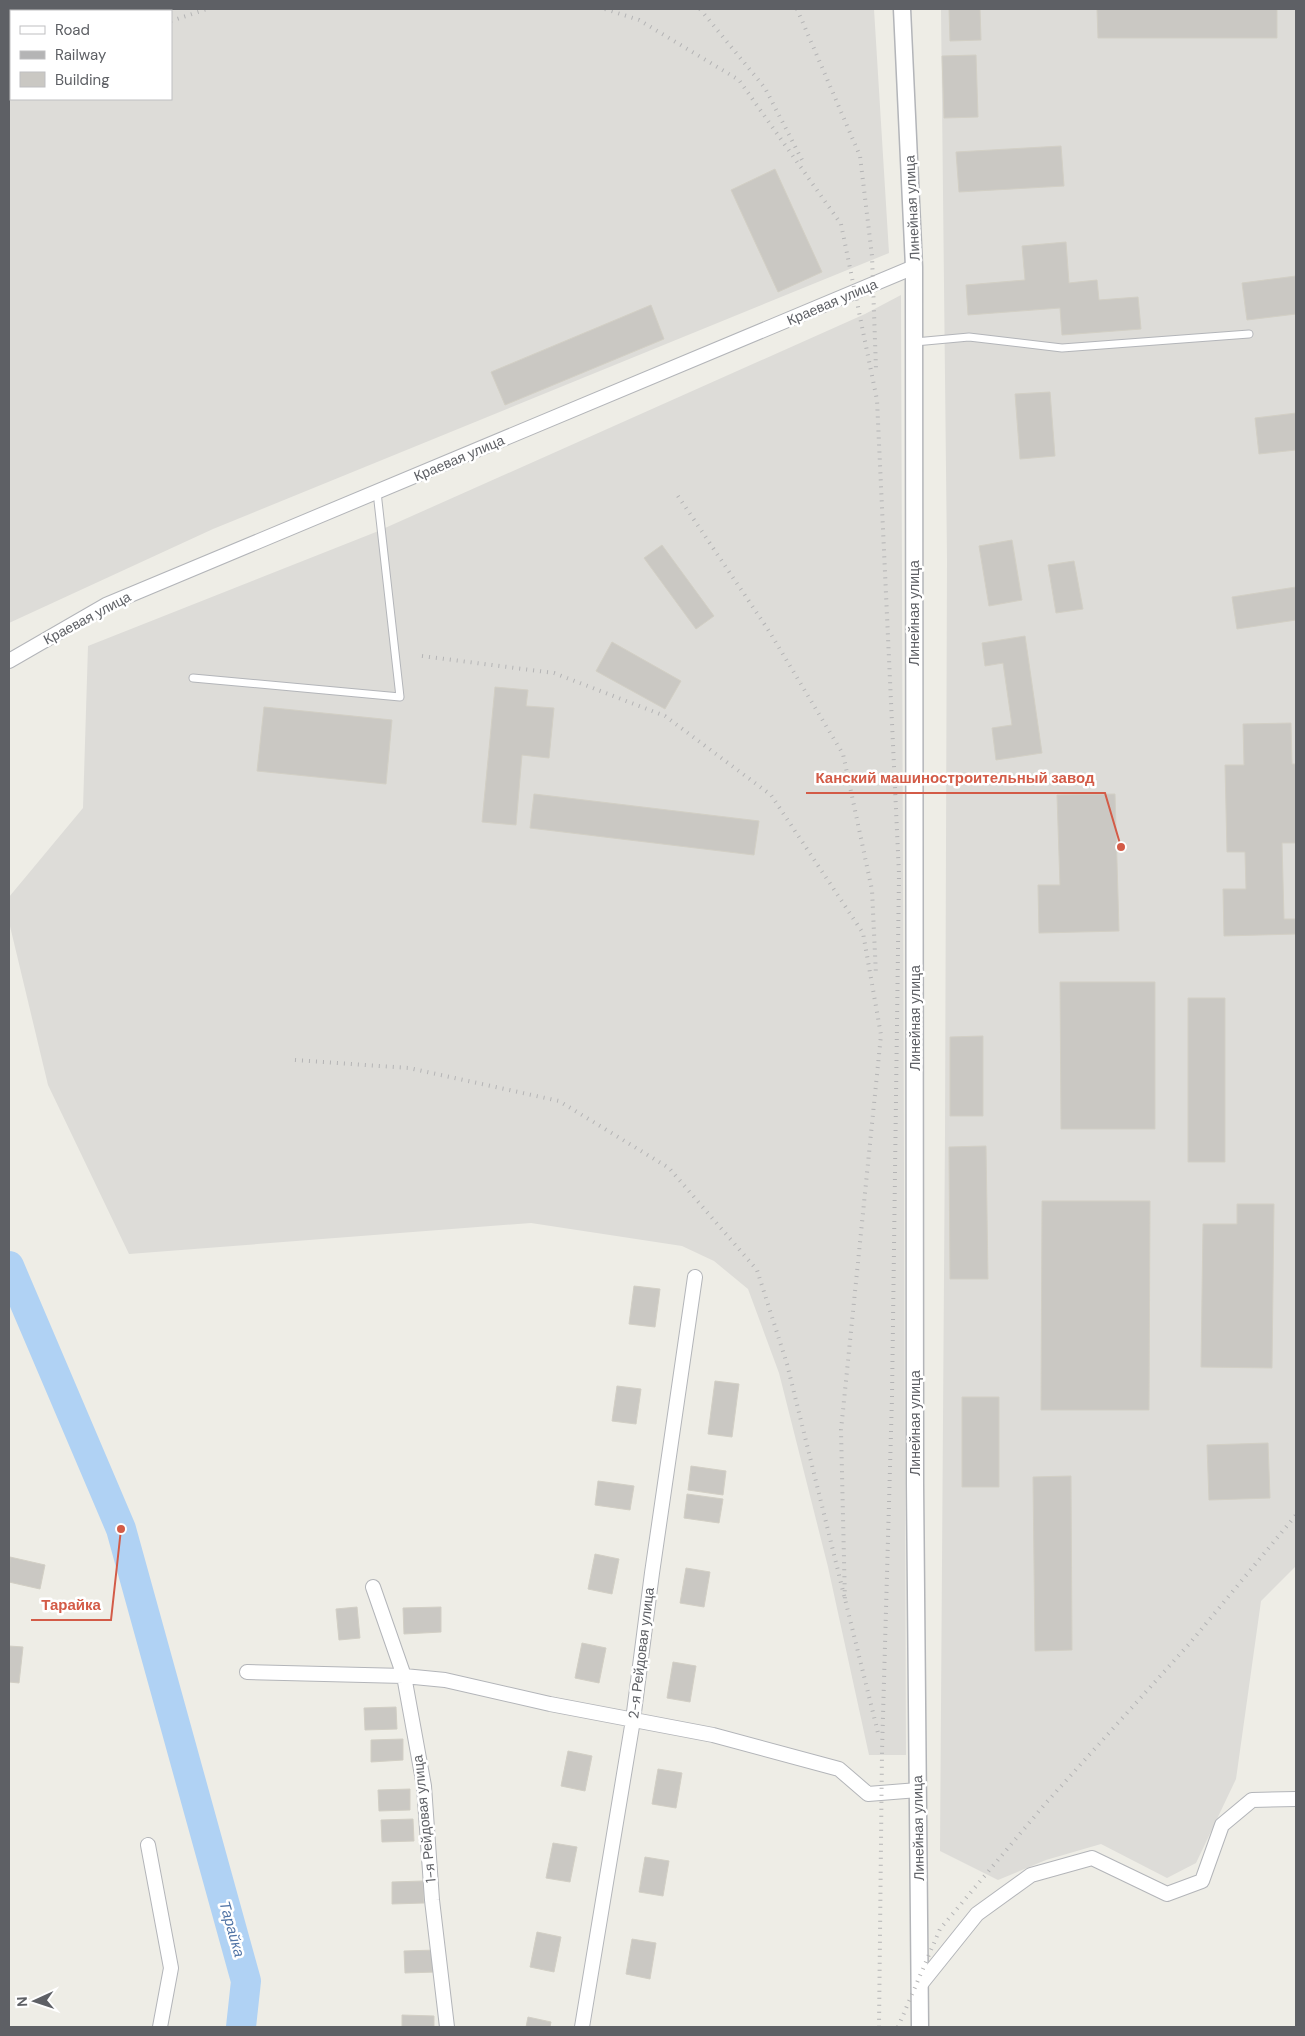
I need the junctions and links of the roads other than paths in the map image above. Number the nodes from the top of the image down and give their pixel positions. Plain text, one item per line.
1 (902, 9) edge
2 (914, 267) junction
3 (1248, 334) dead end
4 (914, 342) junction
5 (377, 492) junction
6 (9, 660) edge
7 (193, 678) dead end
8 (695, 1277) dead end
9 (372, 1587) dead end
10 (247, 1672) dead end
11 (404, 1676) junction
12 (633, 1720) junction
13 (918, 1790) junction
14 (1296, 1799) edge
15 (148, 1845) dead end
16 (920, 1985) junction
17 (160, 2027) edge
18 (447, 2027) edge
19 (582, 2027) edge
20 (920, 2027) edge

1 - 2 street, Линейная улица
2 - 4 street, Линейная улица
2 - 5 street, Краевая улица
3 - 4 lane
4 - 13 street, Линейная улица
5 - 6 street, Краевая улица
5 - 7 lane
8 - 12 street, 2-я Рейдовая улица
9 - 11 street, 1-я Рейдовая улица
10 - 11 street
11 - 12 street
11 - 18 street, 1-я Рейдовая улица
12 - 13 street
12 - 19 street, 2-я Рейдовая улица
13 - 16 street, Линейная улица
14 - 16 street
15 - 17 street
16 - 20 street, Линейная улица

